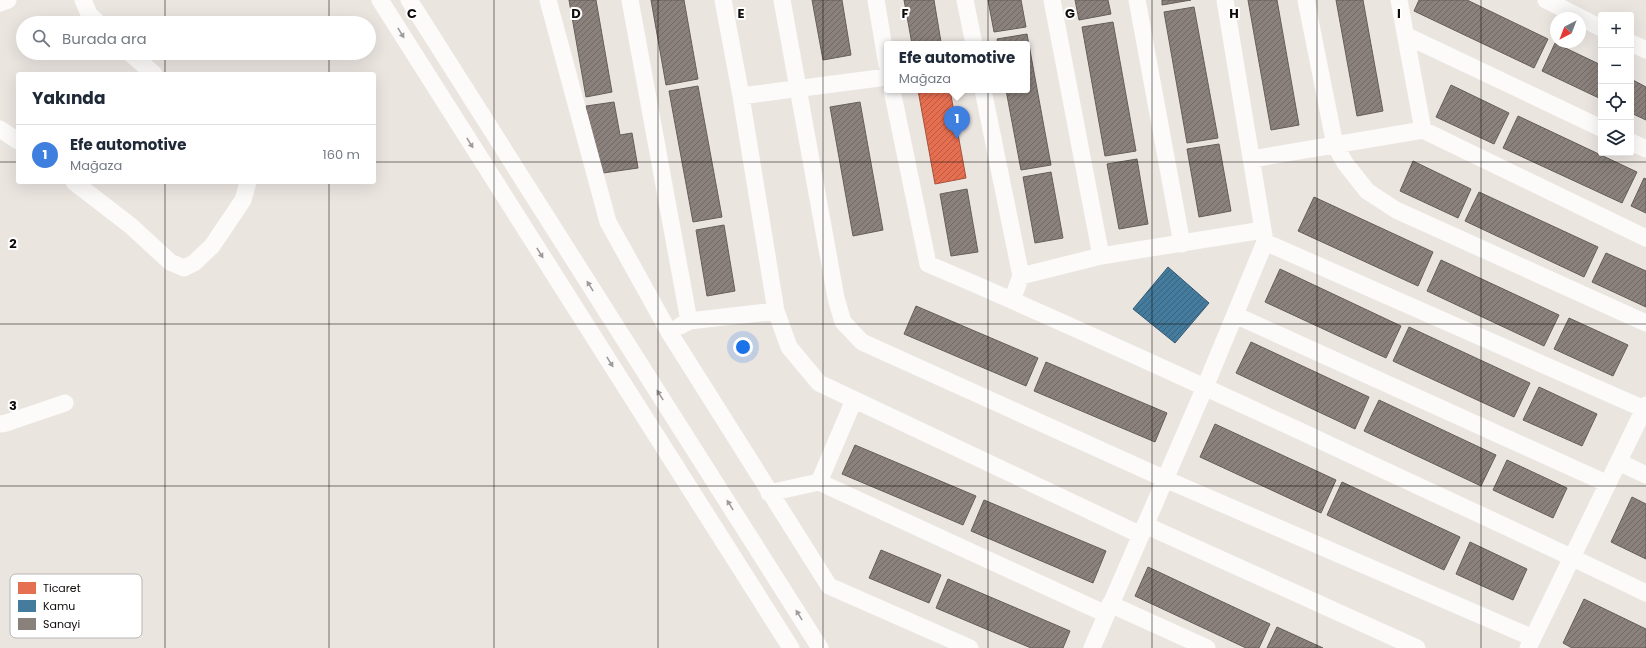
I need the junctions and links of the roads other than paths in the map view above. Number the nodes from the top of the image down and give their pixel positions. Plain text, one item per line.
1 (8, 0) edge
2 (83, 0) edge
3 (380, 0) edge
4 (409, 0) edge
5 (548, 0) edge
6 (630, 0) edge
7 (723, 0) edge
8 (782, 0) edge
9 (876, 0) edge
10 (965, 0) edge
11 (1052, 0) edge
12 (1137, 0) edge
13 (1225, 0) edge
14 (1306, 0) edge
15 (1399, 0) edge
16 (1546, 0) edge
17 (0, 3) edge
18 (91, 16) edge
19 (1598, 26) edge
20 (1407, 36) junction
21 (973, 41) edge
22 (1634, 44) edge
23 (884, 47) edge
24 (1646, 50) edge
25 (138, 60) edge
26 (152, 72) edge
27 (884, 77) edge
28 (798, 88) junction
29 (893, 93) edge
30 (984, 93) edge
31 (741, 96) junction
32 (1598, 127) edge
33 (0, 129) edge
34 (1423, 130) junction
35 (16, 140) edge
36 (1634, 143) edge
37 (1335, 145) junction
38 (1646, 149) edge
39 (1252, 159) junction
40 (77, 184) edge
41 (247, 184) edge
42 (1264, 236) junction
43 (1646, 238) edge
44 (1182, 244) junction
45 (1100, 256) junction
46 (1021, 276) junction
47 (1012, 300) junction
48 (776, 311) junction
49 (1235, 315) junction
50 (689, 321) junction
51 (1646, 324) edge
52 (669, 332) junction
53 (1205, 388) junction
54 (854, 400) junction
55 (65, 403) dead end
56 (1645, 407) edge
57 (0, 424) edge
58 (1619, 462) junction
59 (1646, 474) edge
60 (1165, 479) junction
61 (819, 482) junction
62 (1608, 484) junction
63 (769, 493) junction
64 (1143, 530) junction
65 (1572, 557) junction
66 (1646, 593) edge
67 (1108, 609) junction
68 (1531, 643) edge
69 (791, 648) edge
70 (820, 648) edge
71 (970, 648) edge
72 (1092, 648) edge
73 (1207, 648) edge
74 (1417, 648) edge

1 - 17 street
2 - 18 street
3 -> 69 street
70 -> 4 street
5 - 52 street
6 - 50 street
7 - 31 street
8 - 28 street
9 - 23 street
10 - 21 street
11 - 45 street
12 - 44 street
13 - 39 street
14 - 37 street
15 - 20 street
16 - 19 street
20 - 32 street
20 - 34 street
22 - 24 street
25 - 26 street
27 - 28 street
28 - 31 street
28 - 60 street
29 - 47 street
30 - 46 street
31 - 48 street
33 - 35 street
34 - 37 street
34 - 43 street
36 - 38 street
37 - 39 street
37 - 51 street
39 - 42 street
40 - 41 street
42 - 44 street
42 - 49 street
42 - 56 street
44 - 45 street
45 - 46 street
46 - 47 street
47 - 53 street
48 - 50 street
48 - 54 street
49 - 53 street
49 - 62 street
50 - 52 street
52 - 63 street
53 - 60 street
53 - 65 street
54 - 61 street
54 - 64 street
55 - 57 street
56 - 58 street
58 - 59 street
58 - 62 street
60 - 64 street
60 - 68 street
61 - 63 street
61 - 67 street
62 - 65 street
63 - 71 street
64 - 67 street
64 - 74 street
65 - 66 street
65 - 68 street
67 - 72 street
67 - 73 street

